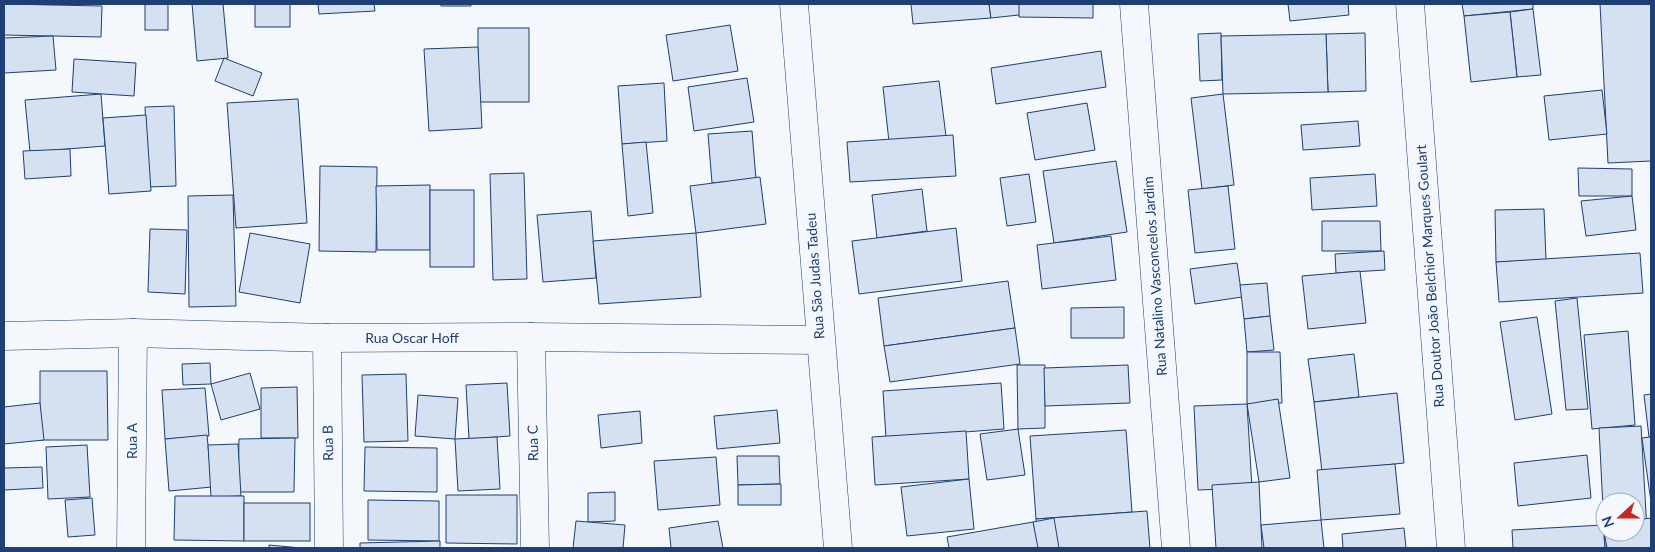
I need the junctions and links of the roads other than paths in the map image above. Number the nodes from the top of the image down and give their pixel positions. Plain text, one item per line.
1 (794, 4) edge
2 (1134, 4) edge
3 (1410, 4) edge
4 (133, 333) junction
5 (4, 336) edge
6 (531, 337) junction
7 (327, 338) junction
8 (820, 340) junction
9 (131, 548) edge
10 (330, 548) edge
11 (535, 548) edge
12 (838, 548) edge
13 (1176, 548) edge
14 (1451, 548) edge

1 - 8 street, Rua São Judas Tadeu
2 - 13 street, Rua Natalino Vasconcelos Jardim
3 - 14 street, Rua Doutor João Belchior Marques Goulart
4 - 5 street, Rua Oscar Hoff
4 - 7 street, Rua Oscar Hoff
4 - 9 street, Rua A
6 - 7 street, Rua Oscar Hoff
6 - 8 street, Rua Oscar Hoff
6 - 11 street, Rua C
7 - 10 street, Rua B
8 - 12 street, Rua São Judas Tadeu

